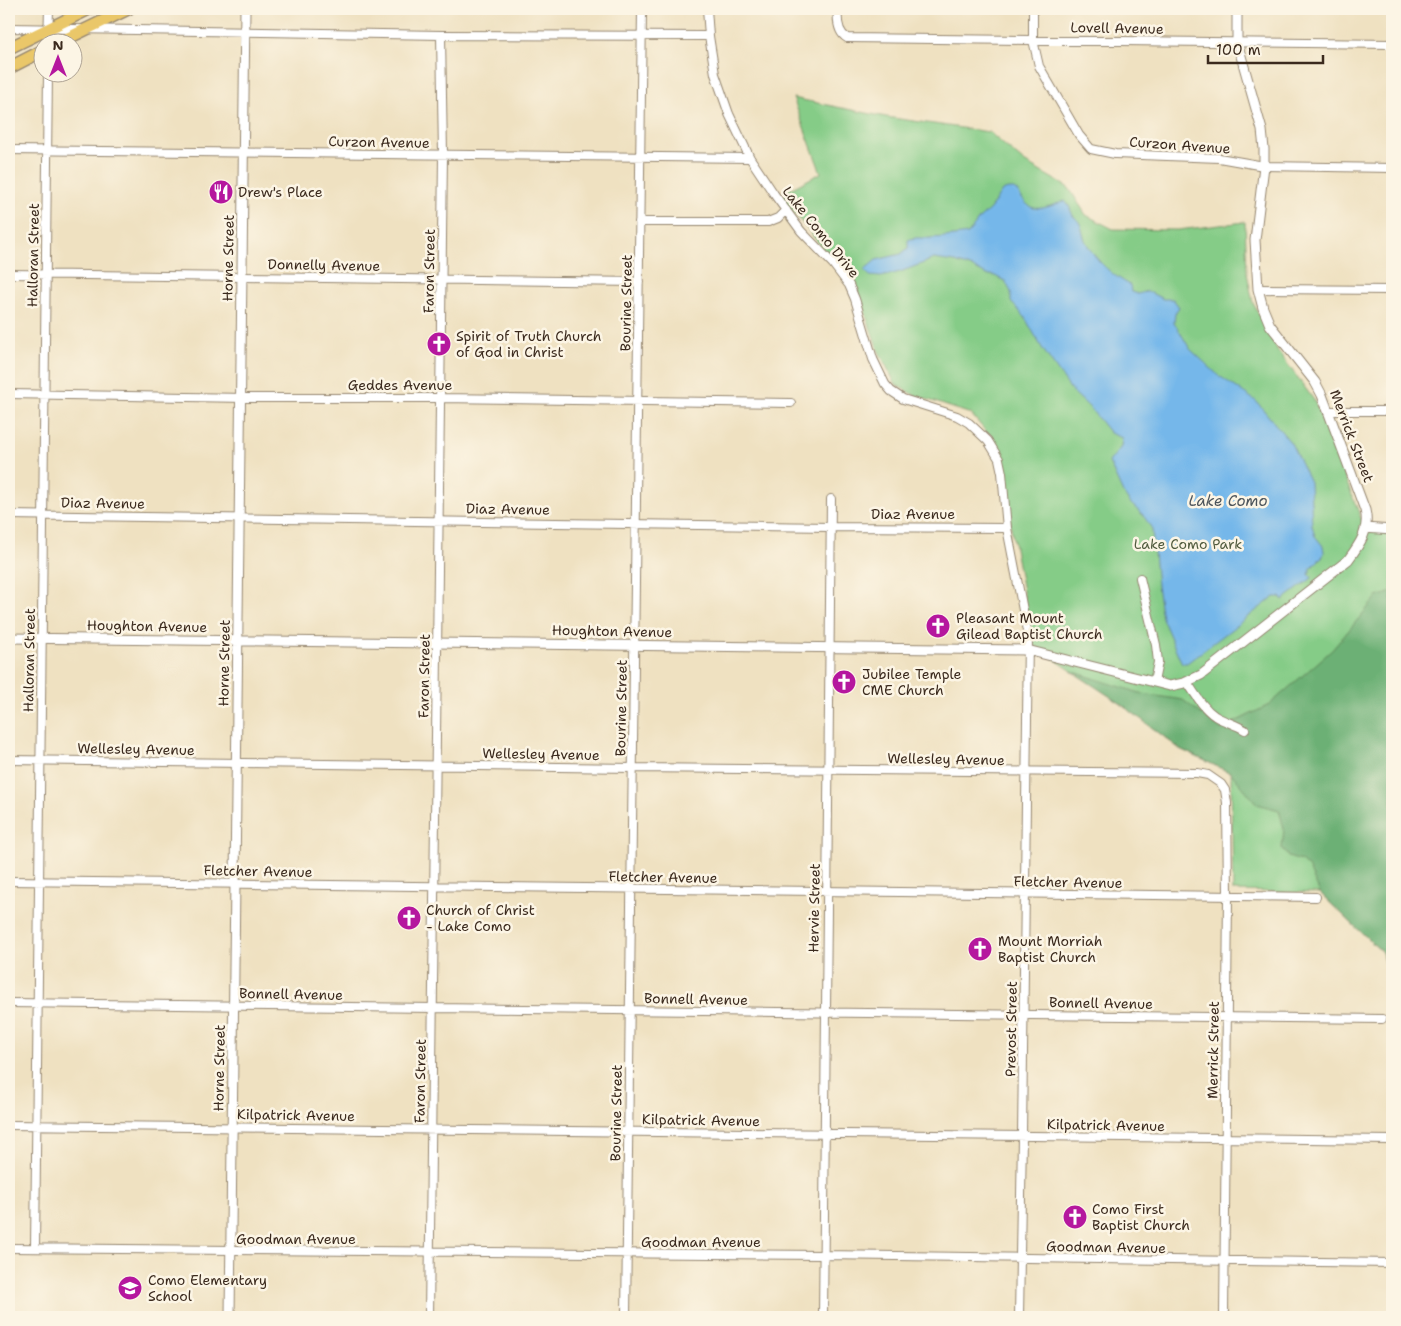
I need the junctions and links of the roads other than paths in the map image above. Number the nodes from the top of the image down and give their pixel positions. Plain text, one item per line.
1 (49, 9) edge
2 (89, 9) edge
3 (128, 9) edge
4 (245, 9) edge
5 (642, 9) edge
6 (707, 9) edge
7 (838, 9) edge
8 (1033, 9) edge
9 (1237, 9) edge
10 (9, 28) edge
11 (48, 29) junction
12 (86, 30) junction
13 (82, 32) edge
14 (245, 32) junction
15 (441, 35) junction
16 (642, 36) junction
17 (709, 36) junction
18 (1033, 40) junction
19 (1237, 42) junction
20 (1392, 44) edge
21 (9, 48) edge
22 (32, 56) edge
23 (9, 68) edge
24 (48, 82) edge
25 (9, 150) edge
26 (47, 151) junction
27 (243, 153) junction
28 (443, 155) junction
29 (640, 157) junction
30 (750, 158) junction
31 (1264, 166) junction
32 (1392, 168) edge
33 (786, 210) junction
34 (639, 222) junction
35 (9, 274) edge
36 (46, 274) junction
37 (242, 277) junction
38 (442, 279) junction
39 (638, 282) junction
40 (1258, 288) junction
41 (1392, 290) edge
42 (9, 394) edge
43 (44, 395) junction
44 (241, 398) junction
45 (440, 398) junction
46 (637, 401) junction
47 (791, 403) dead end
48 (1328, 411) junction
49 (1392, 411) edge
50 (831, 499) dead end
51 (9, 515) edge
52 (43, 516) junction
53 (239, 518) junction
54 (439, 521) junction
55 (636, 524) junction
56 (831, 527) junction
57 (1007, 528) junction
58 (1365, 528) junction
59 (1392, 530) edge
60 (1140, 578) dead end
61 (9, 638) edge
62 (42, 638) junction
63 (238, 640) junction
64 (437, 643) junction
65 (634, 645) junction
66 (830, 648) junction
67 (1027, 650) junction
68 (1207, 670) joint
69 (1154, 682) junction
70 (1187, 682) junction
71 (1245, 730) dead end
72 (9, 760) edge
73 (40, 760) junction
74 (236, 763) junction
75 (436, 765) junction
76 (633, 768) junction
77 (828, 770) junction
78 (1026, 772) junction
79 (1221, 784) joint
80 (9, 881) edge
81 (39, 881) junction
82 (235, 884) junction
83 (434, 886) junction
84 (631, 889) junction
85 (827, 891) junction
86 (1025, 894) junction
87 (1228, 896) junction
88 (1316, 897) dead end
89 (9, 1003) edge
90 (38, 1003) junction
91 (234, 1006) junction
92 (433, 1008) junction
93 (630, 1010) junction
94 (826, 1013) junction
95 (1024, 1015) junction
96 (1227, 1017) junction
97 (1382, 1019) dead end
98 (9, 1125) edge
99 (36, 1125) junction
100 (232, 1127) junction
101 (432, 1130) junction
102 (628, 1132) junction
103 (825, 1134) junction
104 (1022, 1136) junction
105 (1226, 1138) junction
106 (1392, 1140) edge
107 (9, 1248) edge
108 (35, 1248) junction
109 (231, 1251) junction
110 (430, 1252) junction
111 (627, 1254) junction
112 (824, 1255) junction
113 (1019, 1258) junction
114 (1224, 1261) junction
115 (1392, 1263) edge
116 (230, 1317) edge
117 (429, 1317) edge
118 (626, 1317) edge
119 (823, 1317) edge
120 (1019, 1317) edge
121 (1224, 1317) edge

1 - 11 street
2 - 11 main road
3 - 12 main road
4 - 14 street, Horne Street
5 - 16 street, Bourine Street
6 - 17 street, Lake Como Drive
7 - 18 street, Lovell Avenue
8 - 18 street
9 - 19 street, Merrick Street
10 - 11 street
11 - 12 street
11 - 21 main road
12 - 13 main road
12 - 14 street
14 - 15 street
14 - 27 street, Horne Street
15 - 16 street
15 - 28 street, Faron Street
16 - 17 street
16 - 29 street, Bourine Street
17 - 30 street, Lake Como Drive
18 - 19 street, Lovell Avenue
18 - 31 street, Curzon Avenue
19 - 20 street, Lovell Avenue
19 - 31 street, Merrick Street
22 - 23 main road
24 - 26 street, Halloran Street
25 - 26 street, Curzon Avenue
26 - 27 street, Curzon Avenue
26 - 36 street, Halloran Street
27 - 28 street, Curzon Avenue
27 - 37 street, Horne Street
28 - 29 street, Curzon Avenue
28 - 38 street, Faron Street
29 - 30 street, Curzon Avenue
29 - 34 street, Bourine Street
30 - 33 street, Lake Como Drive
31 - 32 street, Curzon Avenue
31 - 40 street, Merrick Street
33 - 34 street
33 - 57 street, Lake Como Drive
34 - 39 street, Bourine Street
35 - 36 street, Donnelly Avenue
36 - 37 street, Donnelly Avenue
36 - 43 street, Halloran Street
37 - 38 street, Donnelly Avenue
37 - 44 street, Horne Street
38 - 39 street, Donnelly Avenue
38 - 45 street, Faron Street
39 - 46 street, Bourine Street
40 - 41 street
40 - 48 street, Merrick Street
42 - 43 street, Geddes Avenue
43 - 44 street, Geddes Avenue
43 - 52 street, Halloran Street
44 - 45 street, Geddes Avenue
44 - 53 street, Horne Street
45 - 46 street, Geddes Avenue
45 - 54 street, Faron Street
46 - 47 street, Geddes Avenue
46 - 55 street, Bourine Street
48 - 49 street
48 - 58 street, Merrick Street
50 - 56 street, Hervie Street
51 - 52 street, Diaz Avenue
52 - 53 street, Diaz Avenue
52 - 62 street, Halloran Street
53 - 54 street, Diaz Avenue
53 - 63 street, Horne Street
54 - 55 street, Diaz Avenue
54 - 64 street, Faron Street
55 - 56 street, Diaz Avenue
55 - 65 street, Bourine Street
56 - 57 street, Diaz Avenue
56 - 66 street, Hervie Street
57 - 67 street, Lake Como Drive
58 - 59 street
58 - 68 street, Merrick Street
60 - 69 street
61 - 62 street, Houghton Avenue
62 - 63 street, Houghton Avenue
62 - 73 street, Halloran Street
63 - 64 street, Houghton Avenue
63 - 74 street, Horne Street
64 - 65 street, Houghton Avenue
64 - 75 street, Faron Street
65 - 66 street, Houghton Avenue
65 - 76 street, Bourine Street
66 - 67 street, Houghton Avenue
66 - 77 street, Hervie Street
67 - 69 street, Houghton Avenue
67 - 78 street, Prevost Street
68 - 70 street, Houghton Avenue
69 - 70 street, Houghton Avenue
70 - 71 street
72 - 73 street, Wellesley Avenue
73 - 74 street, Wellesley Avenue
73 - 81 street, Halloran Street
74 - 75 street, Wellesley Avenue
74 - 82 street, Horne Street
75 - 76 street, Wellesley Avenue
75 - 83 street, Faron Street
76 - 77 street, Wellesley Avenue
76 - 84 street, Bourine Street
77 - 78 street, Wellesley Avenue
77 - 85 street, Hervie Street
78 - 79 street, Wellesley Avenue
78 - 86 street, Prevost Street
79 - 87 street, Merrick Street
80 - 81 street, Fletcher Avenue
81 - 82 street, Fletcher Avenue
81 - 90 street, Halloran Street
82 - 83 street, Fletcher Avenue
82 - 91 street, Horne Street
83 - 84 street, Fletcher Avenue
83 - 92 street, Faron Street
84 - 85 street, Fletcher Avenue
84 - 93 street, Bourine Street
85 - 86 street, Fletcher Avenue
85 - 94 street, Hervie Street
86 - 87 street, Fletcher Avenue
86 - 95 street, Prevost Street
87 - 88 street, Fletcher Avenue
87 - 96 street, Merrick Street
89 - 90 street, Bonnell Avenue
90 - 91 street, Bonnell Avenue
90 - 99 street, Halloran Street
91 - 92 street, Bonnell Avenue
91 - 100 street, Horne Street
92 - 93 street, Bonnell Avenue
92 - 101 street, Faron Street
93 - 94 street, Bonnell Avenue
93 - 102 street, Bourine Street
94 - 95 street, Bonnell Avenue
94 - 103 street, Hervie Street
95 - 96 street, Bonnell Avenue
95 - 104 street, Prevost Street
96 - 97 street, Bonnell Avenue
96 - 105 street, Merrick Street
98 - 99 street, Kilpatrick Avenue
99 - 100 street, Kilpatrick Avenue
99 - 108 street, Halloran Street
100 - 101 street, Kilpatrick Avenue
100 - 109 street, Horne Street
101 - 102 street, Kilpatrick Avenue
101 - 110 street, Faron Street
102 - 103 street, Kilpatrick Avenue
102 - 111 street, Bourine Street
103 - 104 street, Kilpatrick Avenue
103 - 112 street, Hervie Street
104 - 105 street, Kilpatrick Avenue
104 - 113 street, Prevost Street
105 - 106 street, Kilpatrick Avenue
105 - 114 street, Merrick Street
107 - 108 street, Goodman Avenue
108 - 109 street, Goodman Avenue
109 - 110 street, Goodman Avenue
109 - 116 street, Horne Street
110 - 111 street, Goodman Avenue
110 - 117 street, Faron Street
111 - 112 street, Goodman Avenue
111 - 118 street, Bourine Street
112 - 113 street, Goodman Avenue
112 - 119 street, Hervie Street
113 - 114 street, Goodman Avenue
113 - 120 street, Prevost Street
114 - 115 street, Goodman Avenue
114 - 121 street, Merrick Street

